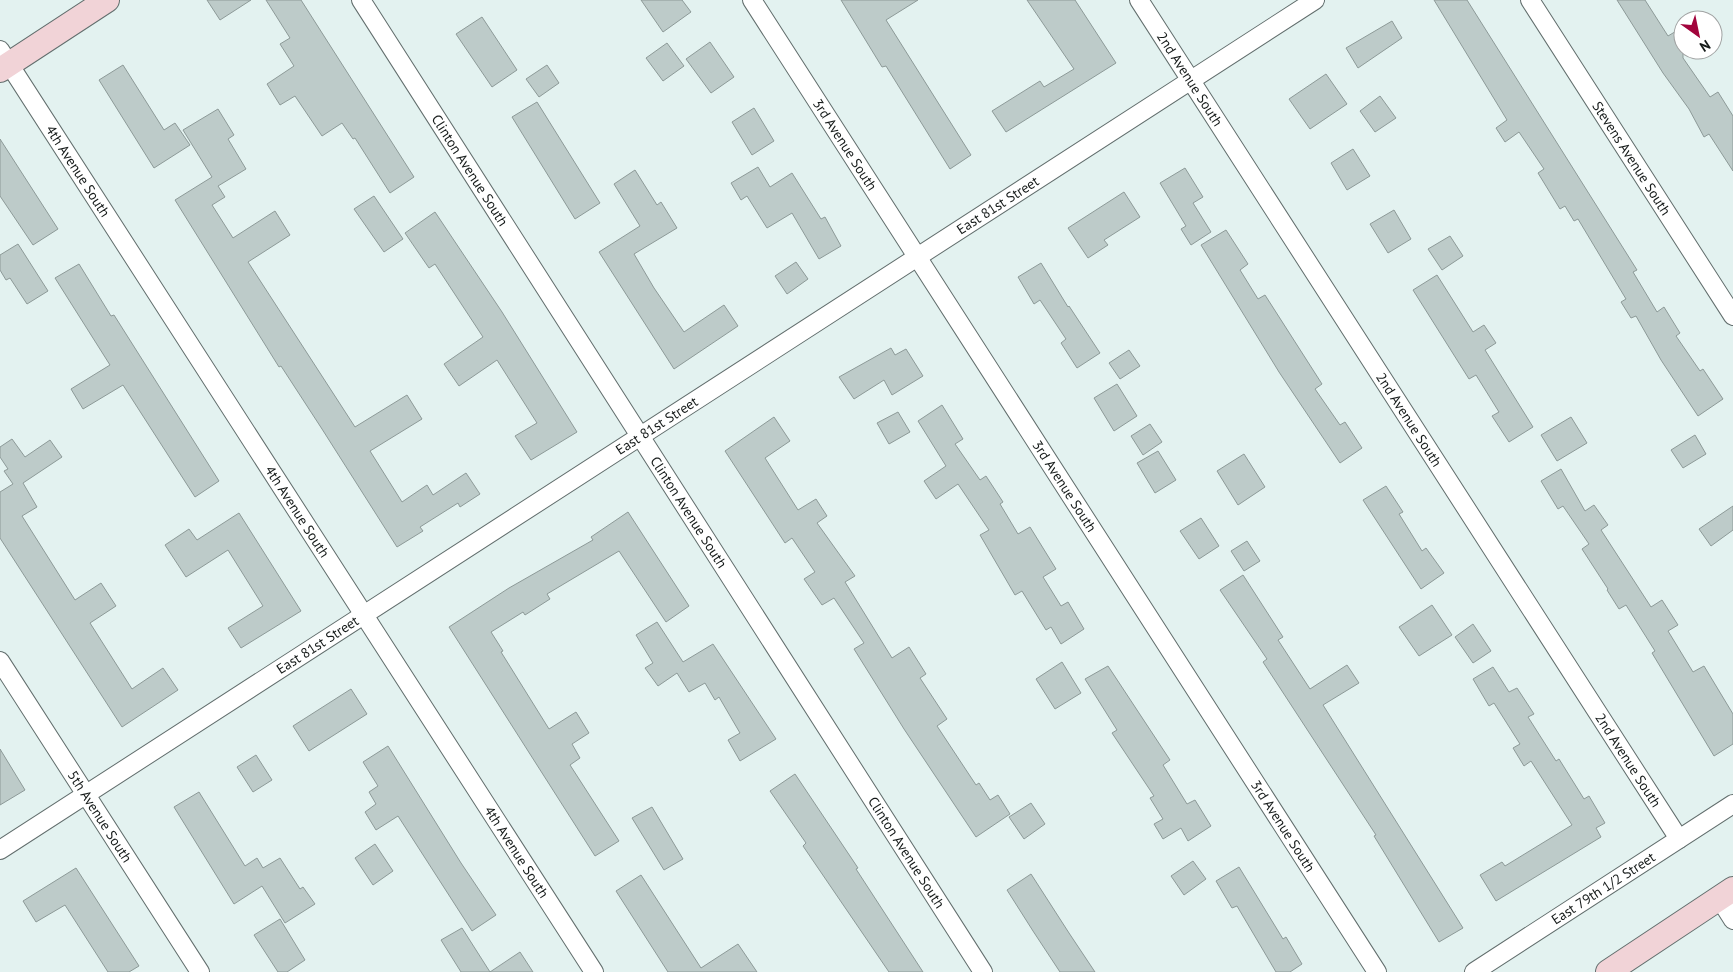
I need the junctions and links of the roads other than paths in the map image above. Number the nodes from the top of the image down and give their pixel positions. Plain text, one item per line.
1 (107, 0) edge
2 (361, 0) edge
3 (752, 0) edge
4 (1139, 0) edge
5 (1315, 0) edge
6 (1530, 0) edge
7 (3, 61) edge
8 (1190, 80) junction
9 (917, 257) junction
10 (1733, 316) edge
11 (641, 436) junction
12 (364, 615) junction
13 (0, 661) edge
14 (86, 795) junction
15 (1733, 804) edge
16 (1679, 839) junction
17 (0, 850) edge
18 (1726, 894) edge
19 (1733, 920) edge
20 (200, 972) edge
21 (594, 972) edge
22 (984, 972) edge
23 (1377, 972) edge
24 (1474, 972) edge
25 (1608, 972) edge

1 - 7 main road
2 - 11 street, Clinton Avenue South
3 - 9 street, 3rd Avenue South
4 - 8 street, 2nd Avenue South
5 - 8 street, East 81st Street
6 - 10 street, Stevens Avenue South
7 - 12 street, 4th Avenue South
8 - 9 street, East 81st Street
8 - 16 street, 2nd Avenue South
9 - 11 street, East 81st Street
9 - 23 street, 3rd Avenue South
11 - 12 street, East 81st Street
11 - 22 street, Clinton Avenue South
12 - 14 street, East 81st Street
12 - 21 street, 4th Avenue South
13 - 14 street, 5th Avenue South
14 - 17 street, East 81st Street
14 - 20 street, 5th Avenue South
15 - 16 street, East 79th 1/2 Street
16 - 24 street, East 79th 1/2 Street
18 - 19 street
18 - 25 main road

